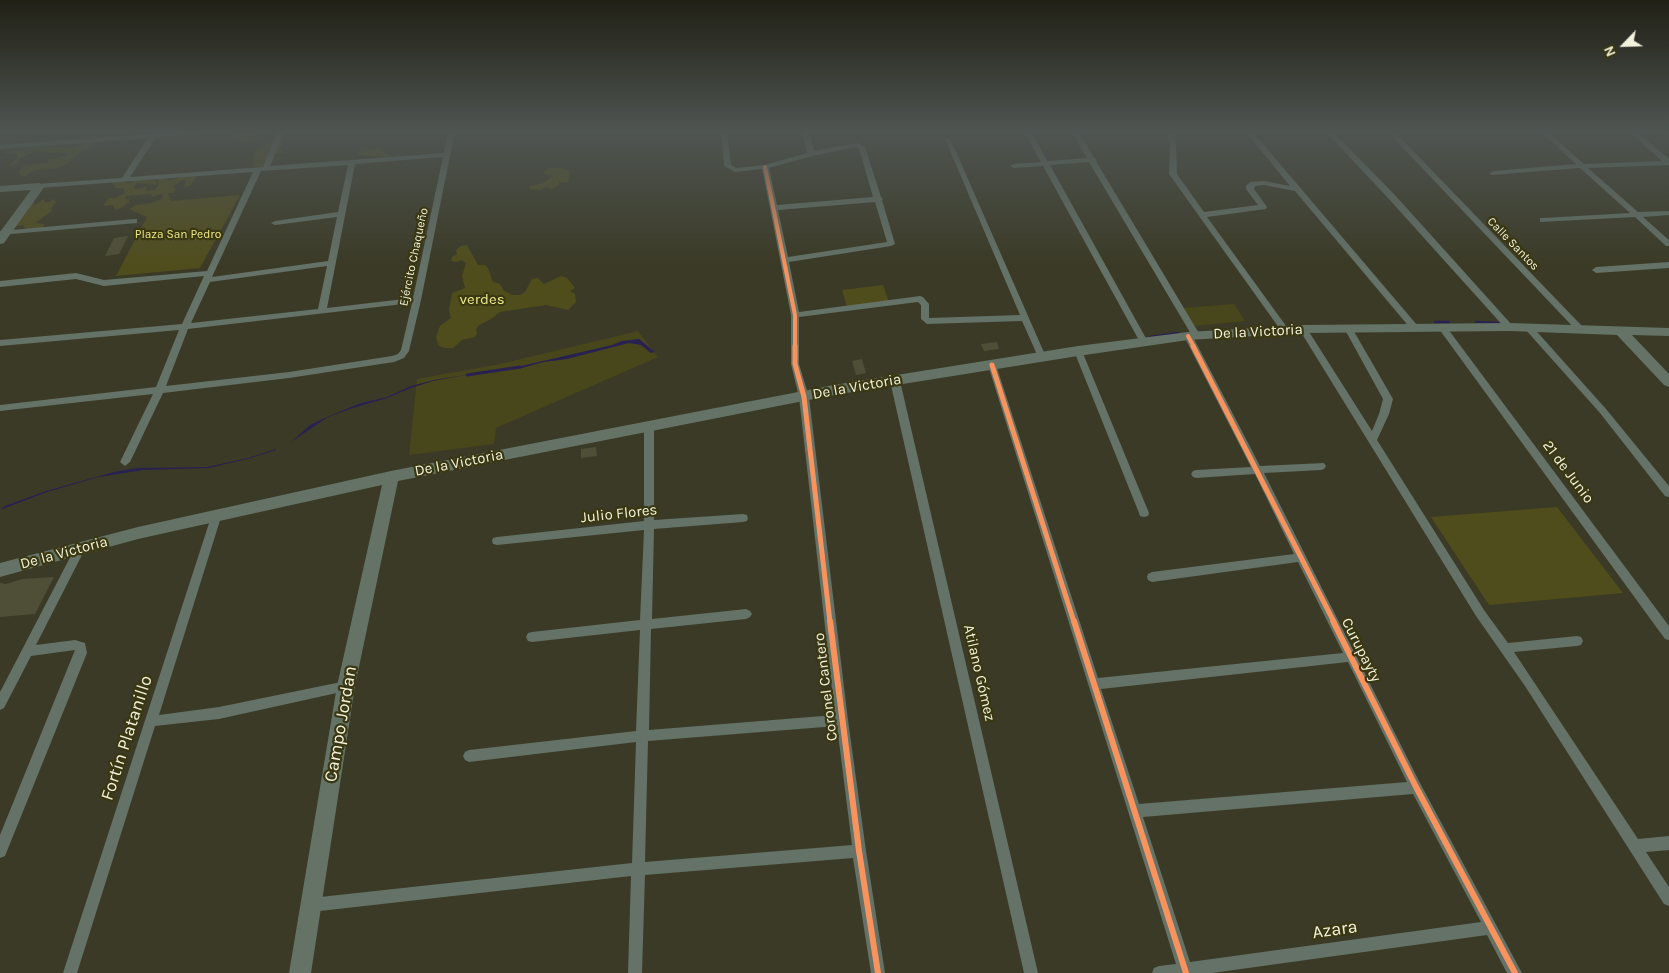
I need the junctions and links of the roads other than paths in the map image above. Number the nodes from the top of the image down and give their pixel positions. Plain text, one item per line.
1 (126, 176) edge
2 (169, 176) edge
3 (258, 176) edge
4 (349, 176) edge
5 (443, 176) edge
6 (767, 176) edge
7 (871, 176) edge
8 (964, 176) edge
9 (1053, 176) edge
10 (1102, 176) edge
11 (1174, 176) edge
12 (1286, 176) edge
13 (1372, 176) edge
14 (1434, 176) edge
15 (1593, 176) edge
16 (124, 180) junction
17 (39, 186) junction
18 (0, 189) edge
19 (1297, 189) junction
20 (879, 199) junction
21 (774, 208) junction
22 (1669, 213) edge
23 (342, 214) junction
24 (1202, 215) junction
25 (1636, 215) junction
26 (1544, 220) dead end
27 (134, 221) dead end
28 (275, 223) dead end
29 (2, 235) edge
30 (1669, 244) edge
31 (783, 260) junction
32 (332, 264) junction
33 (1669, 265) edge
34 (1596, 270) dead end
35 (208, 276) junction
36 (0, 284) edge
37 (417, 300) junction
38 (322, 310) junction
39 (795, 314) junction
40 (1026, 318) junction
41 (185, 326) junction
42 (1414, 327) junction
43 (1442, 327) junction
44 (1510, 327) junction
45 (1348, 328) junction
46 (1528, 328) junction
47 (1579, 328) junction
48 (1303, 329) junction
49 (1285, 330) junction
50 (1619, 330) junction
51 (1669, 332) edge
52 (1192, 336) junction
53 (1144, 342) junction
54 (0, 343) edge
55 (1078, 351) junction
56 (1042, 357) junction
57 (992, 365) junction
58 (895, 380) junction
59 (1669, 382) edge
60 (159, 391) junction
61 (804, 397) junction
62 (0, 408) edge
63 (649, 426) junction
64 (1372, 441) junction
65 (125, 462) dead end
66 (1321, 466) dead end
67 (1257, 470) junction
68 (1196, 474) dead end
69 (391, 477) junction
70 (1669, 493) edge
71 (1144, 513) dead end
72 (217, 514) junction
73 (743, 518) dead end
74 (649, 525) junction
75 (497, 541) dead end
76 (80, 549) junction
77 (1301, 557) junction
78 (0, 570) edge
79 (1152, 576) dead end
80 (746, 614) dead end
81 (645, 624) junction
82 (1668, 633) edge
83 (532, 637) dead end
84 (1577, 641) dead end
85 (1504, 648) junction
86 (27, 651) junction
87 (1351, 657) junction
88 (1094, 684) junction
89 (346, 686) junction
90 (0, 704) edge
91 (842, 720) junction
92 (152, 721) junction
93 (642, 736) junction
94 (469, 756) dead end
95 (1416, 787) junction
96 (1134, 811) junction
97 (1669, 843) edge
98 (1635, 846) junction
99 (0, 851) edge
100 (859, 851) junction
101 (638, 869) junction
102 (1669, 899) edge
103 (311, 905) junction
104 (1491, 928) junction
105 (1185, 971) edge
106 (70, 973) edge
107 (300, 973) edge
108 (635, 973) edge
109 (878, 973) edge
110 (1031, 973) edge
111 (1159, 973) edge
112 (1514, 973) edge

1 - 16 street
2 - 16 street
3 - 35 street
4 - 23 street
5 - 37 street, Ejército Chaqueño
6 - 21 street, Coronel Cantero
7 - 20 street
8 - 40 street
9 - 53 street
10 - 52 street, Curupayty
11 - 24 street
12 - 19 street
13 - 44 street
14 - 47 street, Calle Santos
15 - 25 street
16 - 17 street
17 - 18 main road
17 - 29 main road
19 - 24 street
19 - 42 street
20 - 21 street
20 - 31 street
21 - 31 street, Coronel Cantero
22 - 25 street
23 - 28 street
23 - 32 street
24 - 49 street
25 - 26 street
25 - 30 street
27 - 29 street
31 - 39 street, Coronel Cantero
32 - 35 street
32 - 38 street
33 - 34 street
35 - 36 street
35 - 41 street
37 - 38 street
37 - 60 street, Ejército Chaqueño
38 - 41 street
39 - 40 street
39 - 61 street, Coronel Cantero
40 - 56 street
41 - 54 street
41 - 60 street
42 - 43 main road, De la Victoria
42 - 45 main road, De la Victoria
43 - 44 main road, De la Victoria
43 - 82 street, 21 de Junio
44 - 46 main road, De la Victoria
45 - 48 main road, De la Victoria
45 - 64 street
46 - 47 main road, De la Victoria
46 - 70 street
47 - 50 main road, De la Victoria
48 - 49 main road, De la Victoria
48 - 64 street
49 - 52 main road, De la Victoria
50 - 51 main road, De la Victoria
50 - 59 main road
52 - 53 main road, De la Victoria
52 - 67 street, Curupayty
53 - 55 main road, De la Victoria
55 - 56 main road, De la Victoria
55 - 71 street
56 - 57 main road, De la Victoria
57 - 58 main road, De la Victoria
57 - 88 street
58 - 61 main road, De la Victoria
58 - 110 street, Atilano Gómez
60 - 62 street
60 - 65 street
61 - 63 main road, De la Victoria
61 - 91 street, Coronel Cantero
63 - 69 main road, De la Victoria
63 - 74 street
64 - 85 street
66 - 67 street
67 - 68 street
67 - 77 street, Curupayty
69 - 72 main road, De la Victoria
69 - 89 main road, Campo Jordan
72 - 76 main road, De la Victoria
72 - 92 street, Fortín Platanillo
73 - 74 street, Julio Flores
74 - 75 street, Julio Flores
74 - 81 street
76 - 78 main road, De la Victoria
76 - 86 street
77 - 79 street
77 - 87 street, Curupayty
80 - 81 street
81 - 83 street
81 - 93 street
84 - 85 street
85 - 98 street
86 - 90 street
86 - 99 street
87 - 88 street
87 - 95 street, Curupayty
88 - 96 street
89 - 92 street
89 - 103 main road, Campo Jordan
91 - 93 street
91 - 100 street, Coronel Cantero
92 - 106 street, Fortín Platanillo
93 - 94 street
93 - 101 street
95 - 96 street
95 - 104 street, Curupayty
96 - 105 street
97 - 98 street
98 - 102 street
100 - 101 street
100 - 109 street, Coronel Cantero
101 - 103 street
101 - 108 street
103 - 107 main road, Campo Jordan
104 - 105 street, Azara
104 - 112 street, Curupayty
105 - 111 street, Azara

